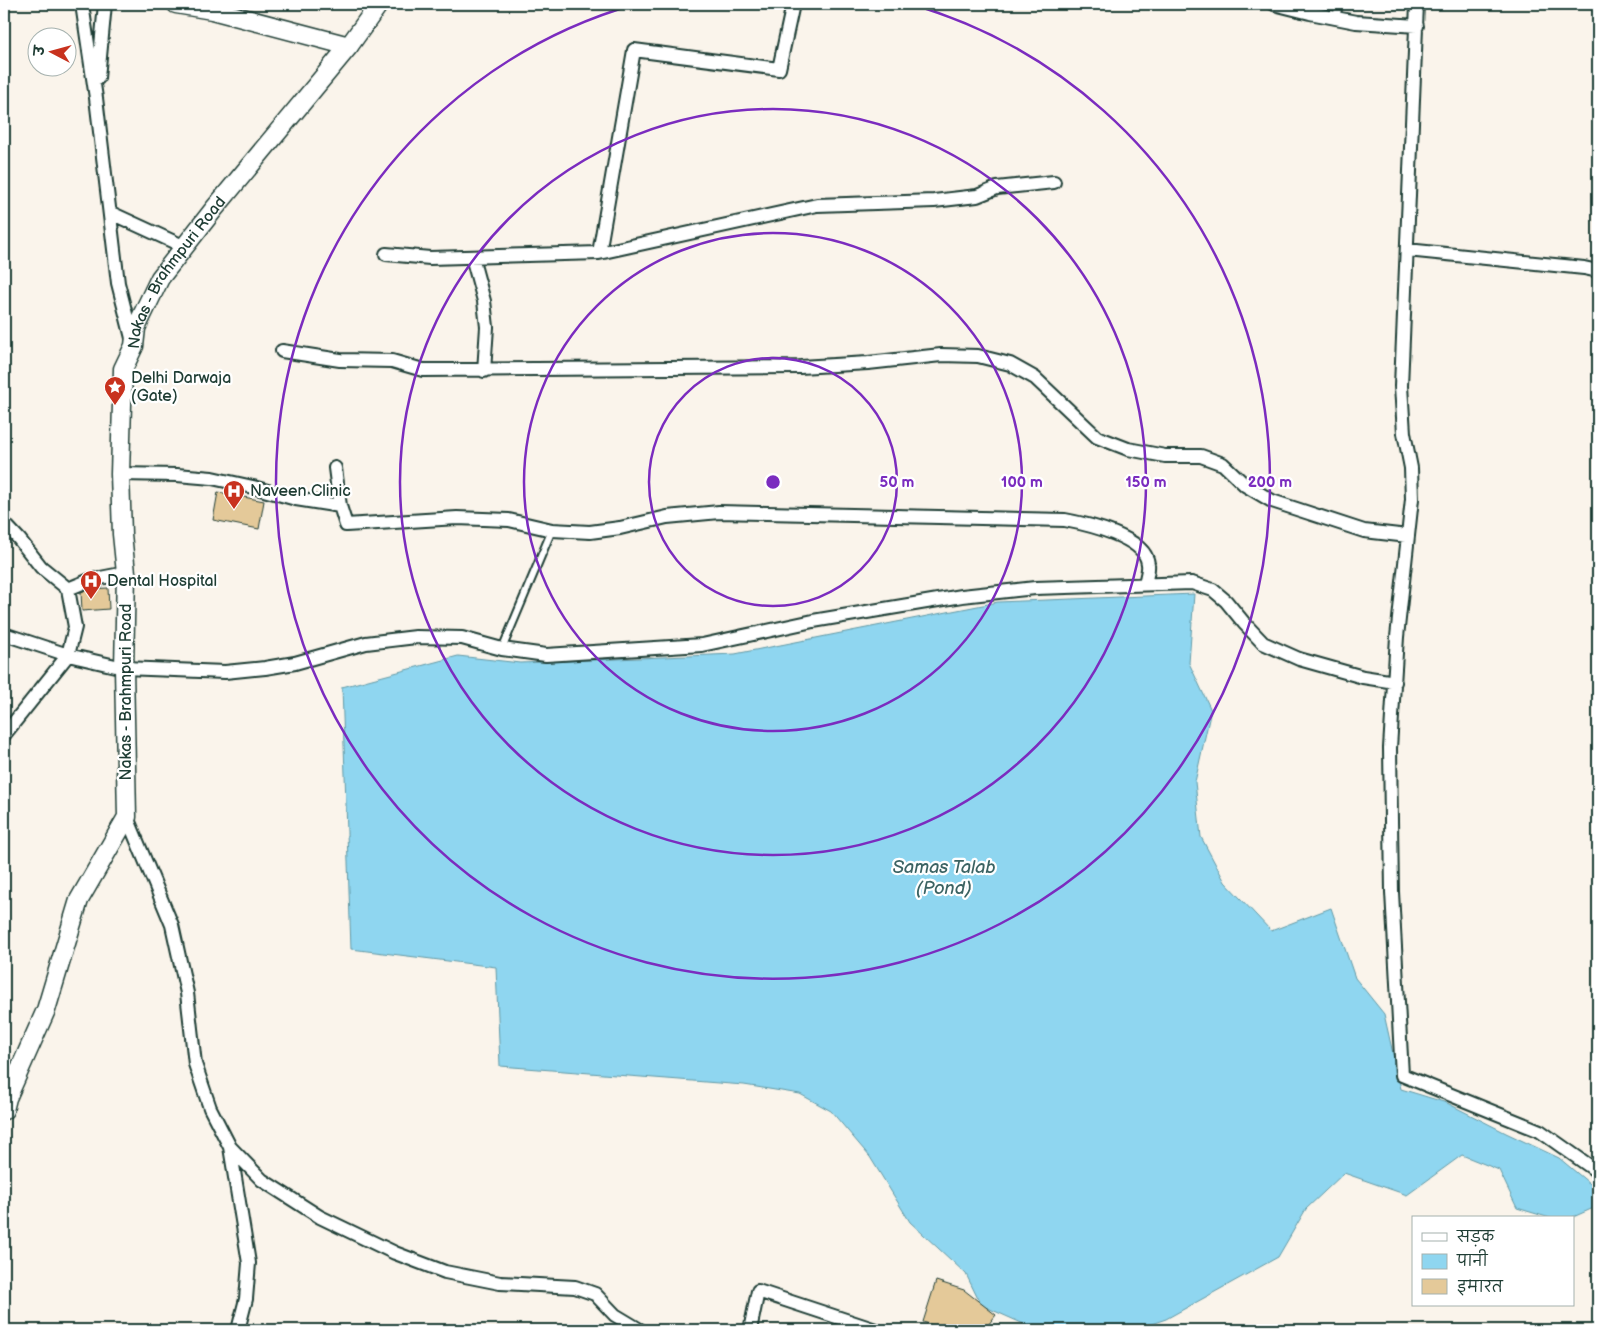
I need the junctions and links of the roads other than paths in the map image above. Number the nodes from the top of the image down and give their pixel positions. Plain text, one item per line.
1 (82, 4) edge
2 (105, 4) edge
3 (176, 4) edge
4 (379, 4) edge
5 (793, 4) edge
6 (1274, 4) edge
7 (1339, 4) edge
8 (1417, 4) edge
9 (1336, 18) junction
10 (1417, 26) junction
11 (349, 46) junction
12 (96, 98) junction
13 (1054, 182) dead end
14 (110, 213) junction
15 (185, 247) junction
16 (1407, 250) junction
17 (386, 254) dead end
18 (599, 254) junction
19 (472, 257) junction
20 (1598, 271) edge
21 (134, 346) junction
22 (282, 351) dead end
23 (484, 371) junction
24 (336, 468) dead end
25 (120, 474) junction
26 (340, 506) junction
27 (4, 524) edge
28 (552, 530) junction
29 (1408, 536) junction
30 (126, 573) junction
31 (1145, 584) junction
32 (68, 589) junction
33 (4, 634) edge
34 (502, 649) junction
35 (68, 655) junction
36 (124, 668) junction
37 (1395, 682) junction
38 (4, 735) edge
39 (127, 817) junction
40 (4, 1110) edge
41 (230, 1147) junction
42 (1598, 1172) edge
43 (238, 1330) edge
44 (640, 1330) edge
45 (750, 1330) edge
46 (876, 1330) edge

1 - 12 street
2 - 12 street
3 - 11 street
4 - 11 street, Nakas - Brahmpuri Road
5 - 18 street
6 - 9 street
7 - 9 lane
8 - 10 street
9 - 10 street
10 - 16 street
11 - 15 street, Nakas - Brahmpuri Road
12 - 14 street
13 - 18 street
14 - 15 street
14 - 21 street
15 - 21 street, Nakas - Brahmpuri Road
16 - 20 street
16 - 29 street
17 - 19 street
18 - 19 street
19 - 23 street
21 - 25 street, Nakas - Brahmpuri Road
22 - 23 street
23 - 29 street
24 - 26 street
25 - 26 street
25 - 30 street, Nakas - Brahmpuri Road
26 - 28 street
27 - 32 street
28 - 31 street
28 - 34 lane
29 - 37 street
30 - 32 street
30 - 36 street, Nakas - Brahmpuri Road
31 - 34 street
31 - 37 street
32 - 35 street
33 - 35 street
34 - 36 street
35 - 36 street
35 - 38 street
36 - 39 street, Nakas - Brahmpuri Road
37 - 42 street
39 - 40 street
39 - 41 street
41 - 43 street
41 - 44 street
45 - 46 street

